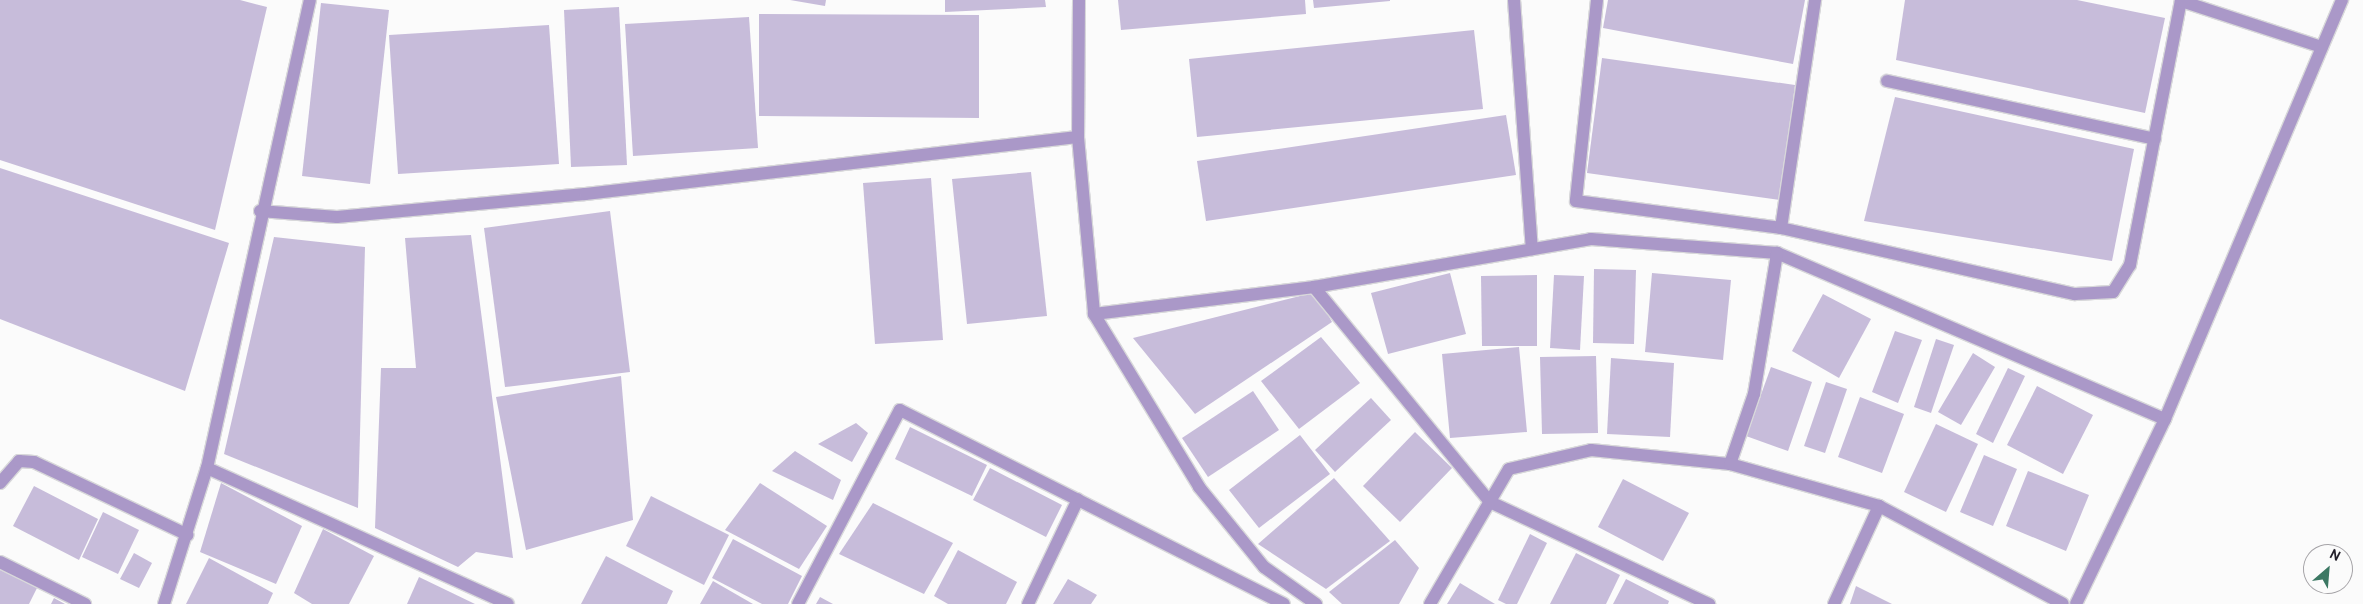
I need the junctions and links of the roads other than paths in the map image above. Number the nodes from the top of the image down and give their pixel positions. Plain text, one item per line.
1 (310, 0) edge
2 (1079, 0) edge
3 (1514, 0) edge
4 (1597, 0) edge
5 (1815, 0) edge
6 (2342, 0) edge
7 (2178, 1) edge
8 (2322, 47) junction
9 (1887, 80) dead end
10 (1078, 137) junction
11 (2155, 139) junction
12 (260, 211) junction
13 (1781, 228) junction
14 (1532, 249) junction
15 (1777, 253) junction
16 (1314, 287) junction
17 (1094, 314) junction
18 (2165, 419) junction
19 (1730, 464) junction
20 (207, 468) junction
21 (0, 483) edge
22 (1078, 499) junction
23 (1490, 502) junction
24 (1879, 506) junction
25 (188, 536) junction
26 (0, 562) edge
27 (85, 604) edge
28 (164, 604) edge
29 (508, 604) edge
30 (798, 604) edge
31 (1028, 604) edge
32 (1284, 604) edge
33 (1316, 604) edge
34 (1430, 604) edge
35 (1709, 604) edge
36 (1834, 604) edge
37 (2063, 604) edge
38 (2076, 604) edge

1 - 12 street
2 - 10 street
3 - 14 street
4 - 13 street
5 - 13 street
6 - 8 street
7 - 8 street
7 - 11 street
8 - 18 street
9 - 11 street
10 - 12 street
10 - 17 street
11 - 13 street
12 - 20 street
14 - 15 street
14 - 16 street
15 - 18 street
15 - 19 street
16 - 17 street
16 - 23 street
17 - 33 street
18 - 38 street
19 - 23 street
19 - 24 street
20 - 25 street
20 - 29 street
21 - 25 street
22 - 30 street
22 - 31 street
22 - 32 street
23 - 34 street
23 - 35 street
24 - 36 street
24 - 37 street
25 - 28 street
26 - 27 street

